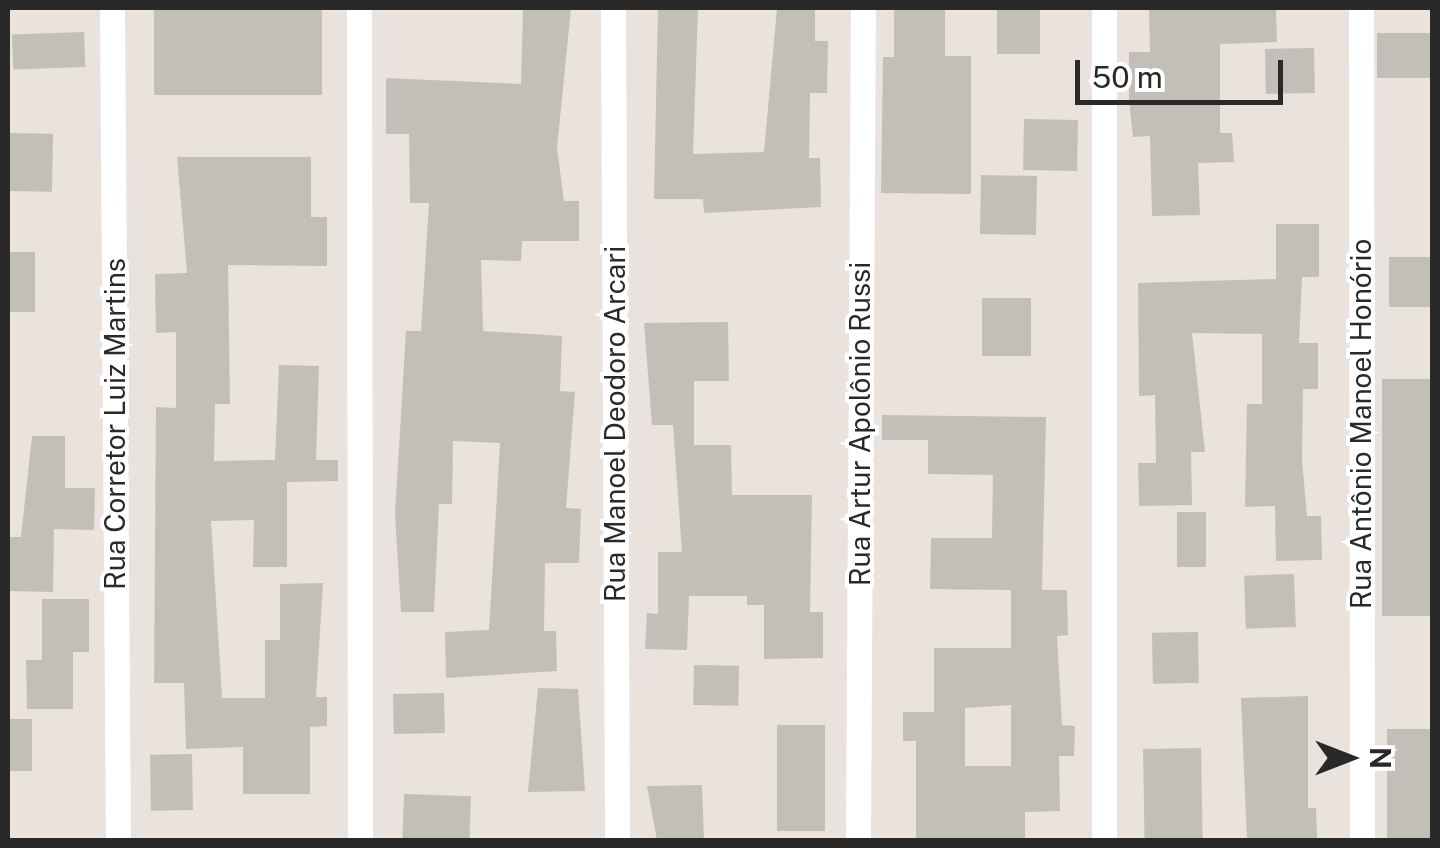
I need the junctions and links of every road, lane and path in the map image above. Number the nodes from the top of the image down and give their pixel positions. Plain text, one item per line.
1 (112, 8) edge
2 (359, 8) edge
3 (614, 8) edge
4 (863, 8) edge
5 (1104, 8) edge
6 (1361, 8) edge
7 (118, 840) edge
8 (360, 840) edge
9 (617, 840) edge
10 (858, 840) edge
11 (1104, 840) edge
12 (1362, 840) edge

1 - 7 street, Rua Corretor Luiz Martins
2 - 8 street
3 - 9 street, Rua Manoel Deodoro Arcari
4 - 10 street, Rua Artur Apolônio Russi
5 - 11 street
6 - 12 street, Rua Antônio Manoel Honório

